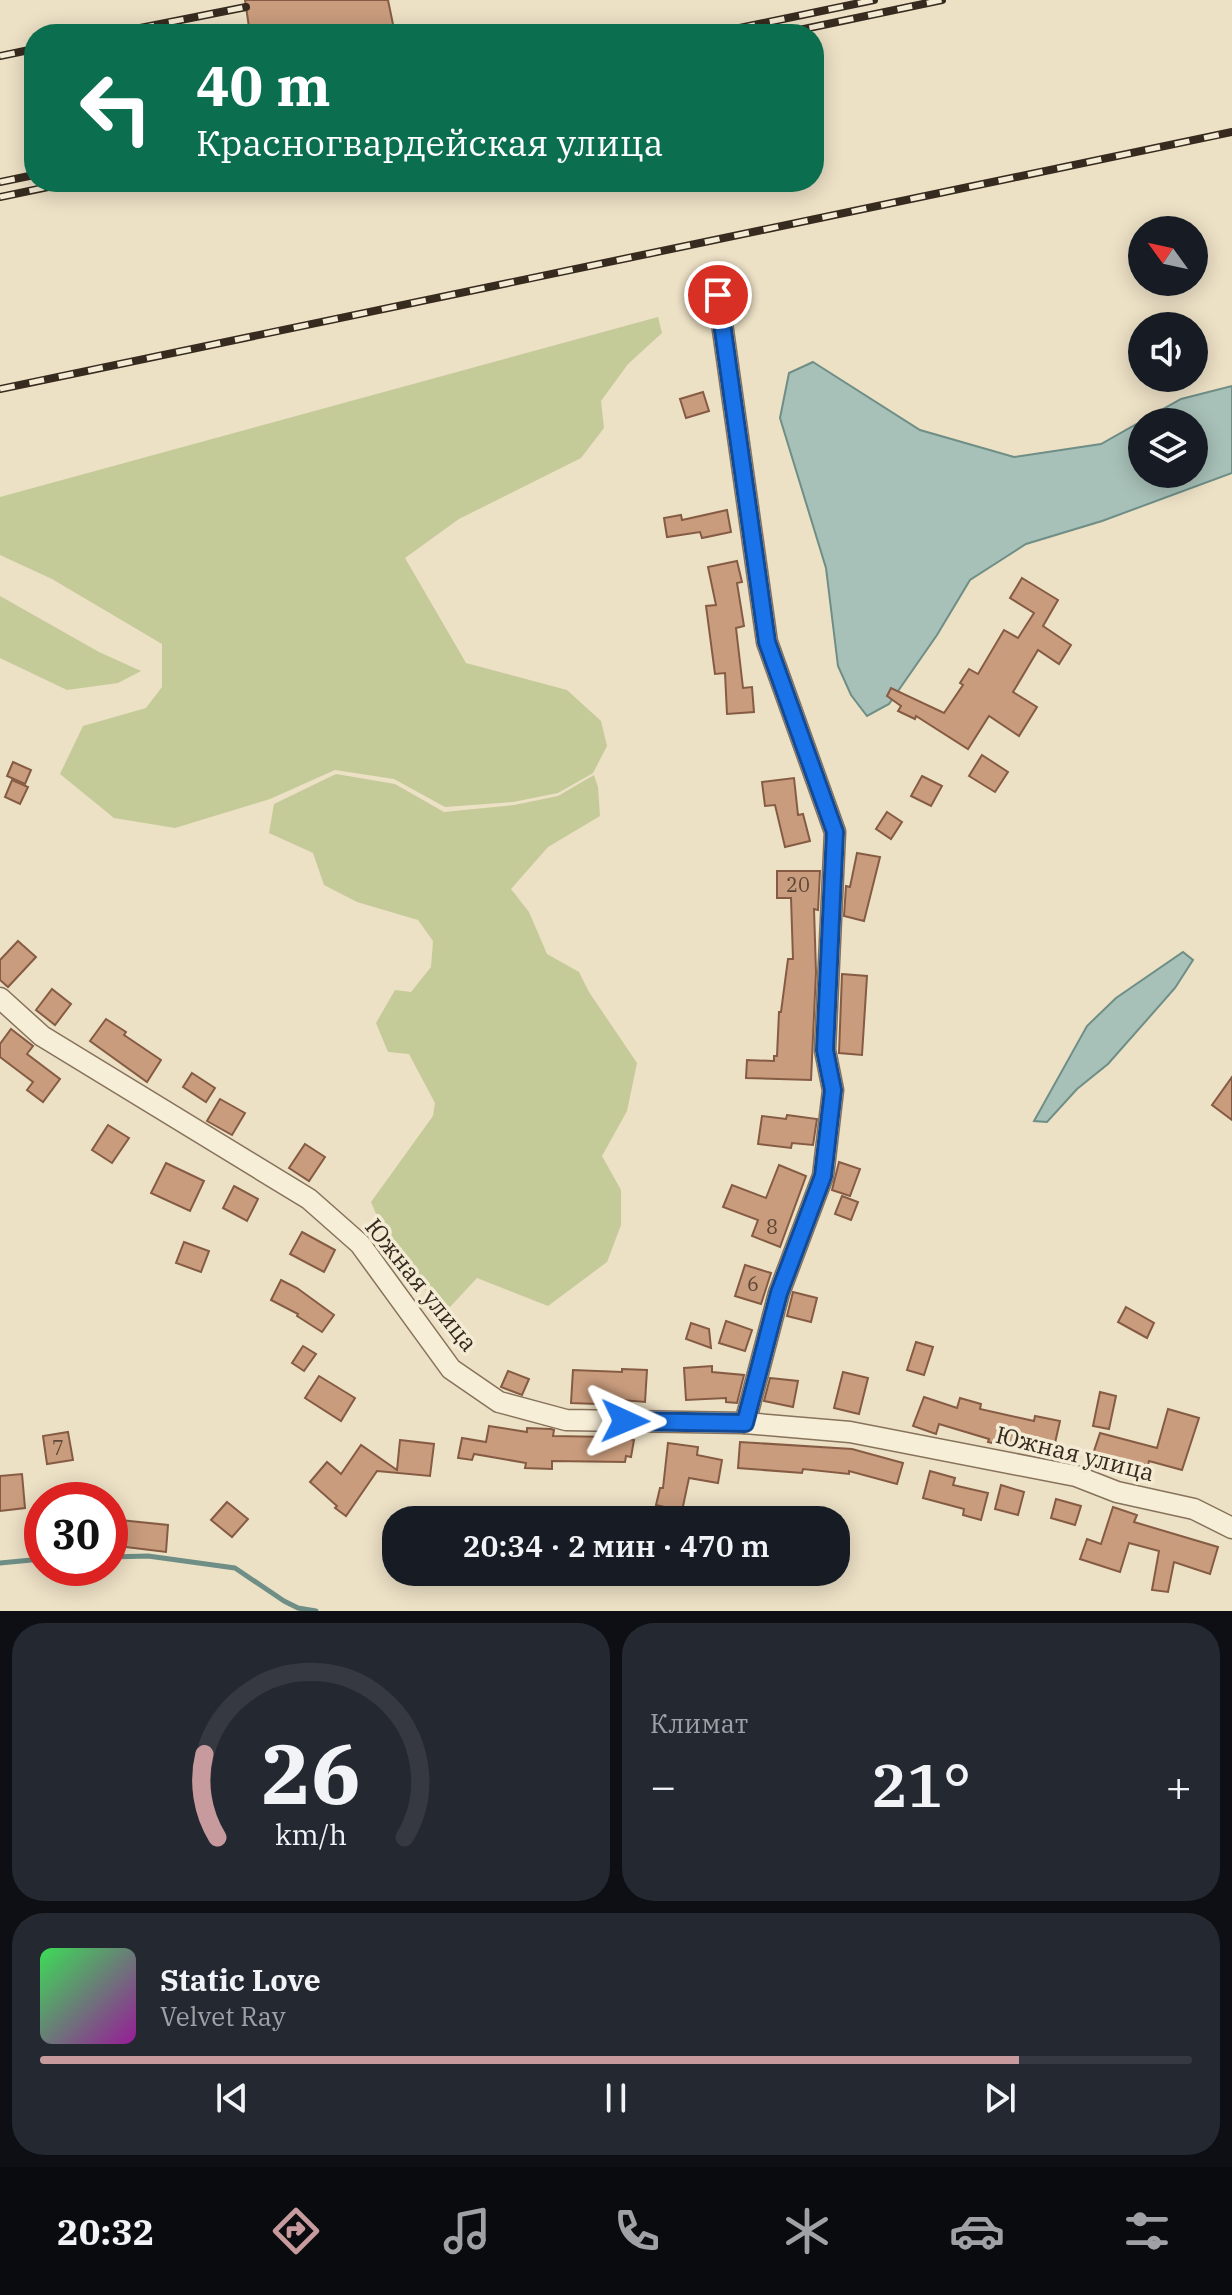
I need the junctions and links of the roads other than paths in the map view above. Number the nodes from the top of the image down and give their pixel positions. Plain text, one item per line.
1 (718, 295) dead end
2 (0, 998) edge
3 (745, 1423) junction
4 (1232, 1528) edge

1 - 3 street
2 - 3 street, Южная улица
3 - 4 street, Южная улица

